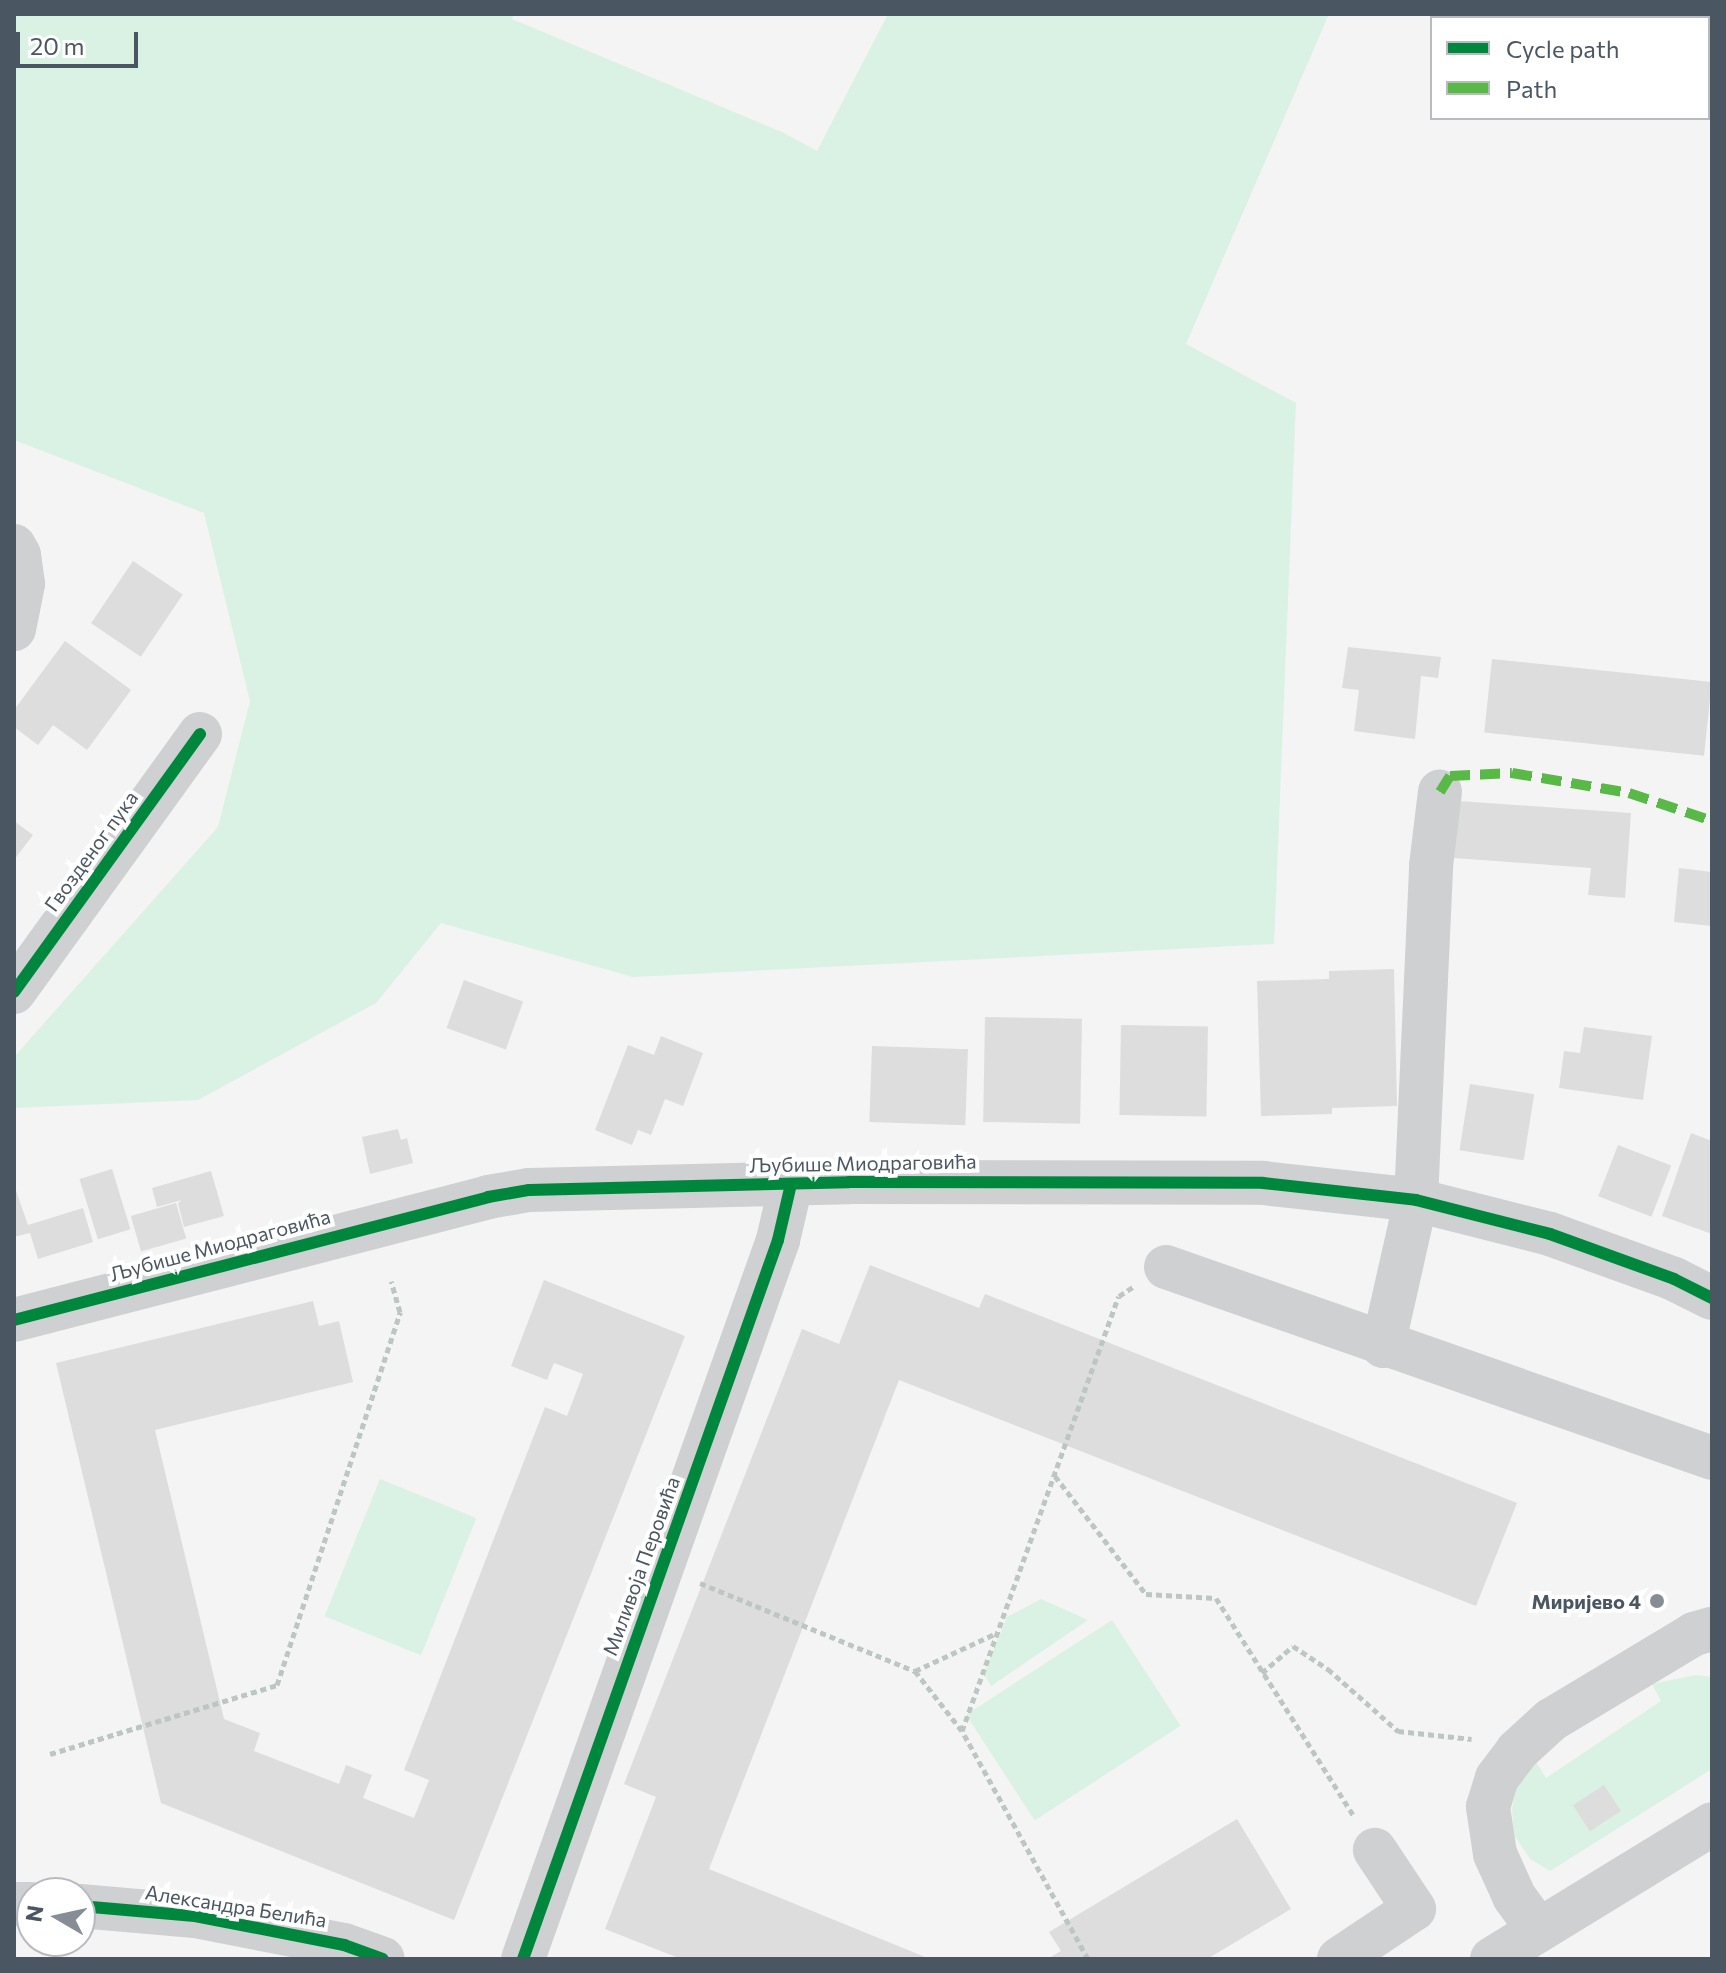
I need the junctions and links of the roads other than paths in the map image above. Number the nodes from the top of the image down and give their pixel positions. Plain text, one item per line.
1 (14, 546) edge
2 (14, 629) edge
3 (200, 734) dead end
4 (1440, 792) dead end
5 (14, 992) edge
6 (791, 1184) junction
7 (1416, 1200) junction
8 (1166, 1267) dead end
9 (1712, 1298) edge
10 (14, 1320) edge
11 (1383, 1346) junction
12 (1712, 1458) edge
13 (1706, 1634) edge
14 (1712, 1824) edge
15 (1375, 1850) road end
16 (96, 1907) edge
17 (1537, 1928) junction
18 (383, 1959) edge
19 (523, 1959) edge
20 (1339, 1959) edge
21 (1492, 1959) edge

1 - 2 street
3 - 5 street, Гвозденог пука
4 - 7 street
6 - 7 street, Љубише Миодраговића
6 - 10 street, Љубише Миодраговића
6 - 19 street, Миливоја Перовића
7 - 9 street, Љубише Миодраговића
7 - 11 street
8 - 11 street
11 - 12 street
13 - 17 street
14 - 17 street
15 - 20 street
16 - 18 street, Александра Белића
17 - 21 street

